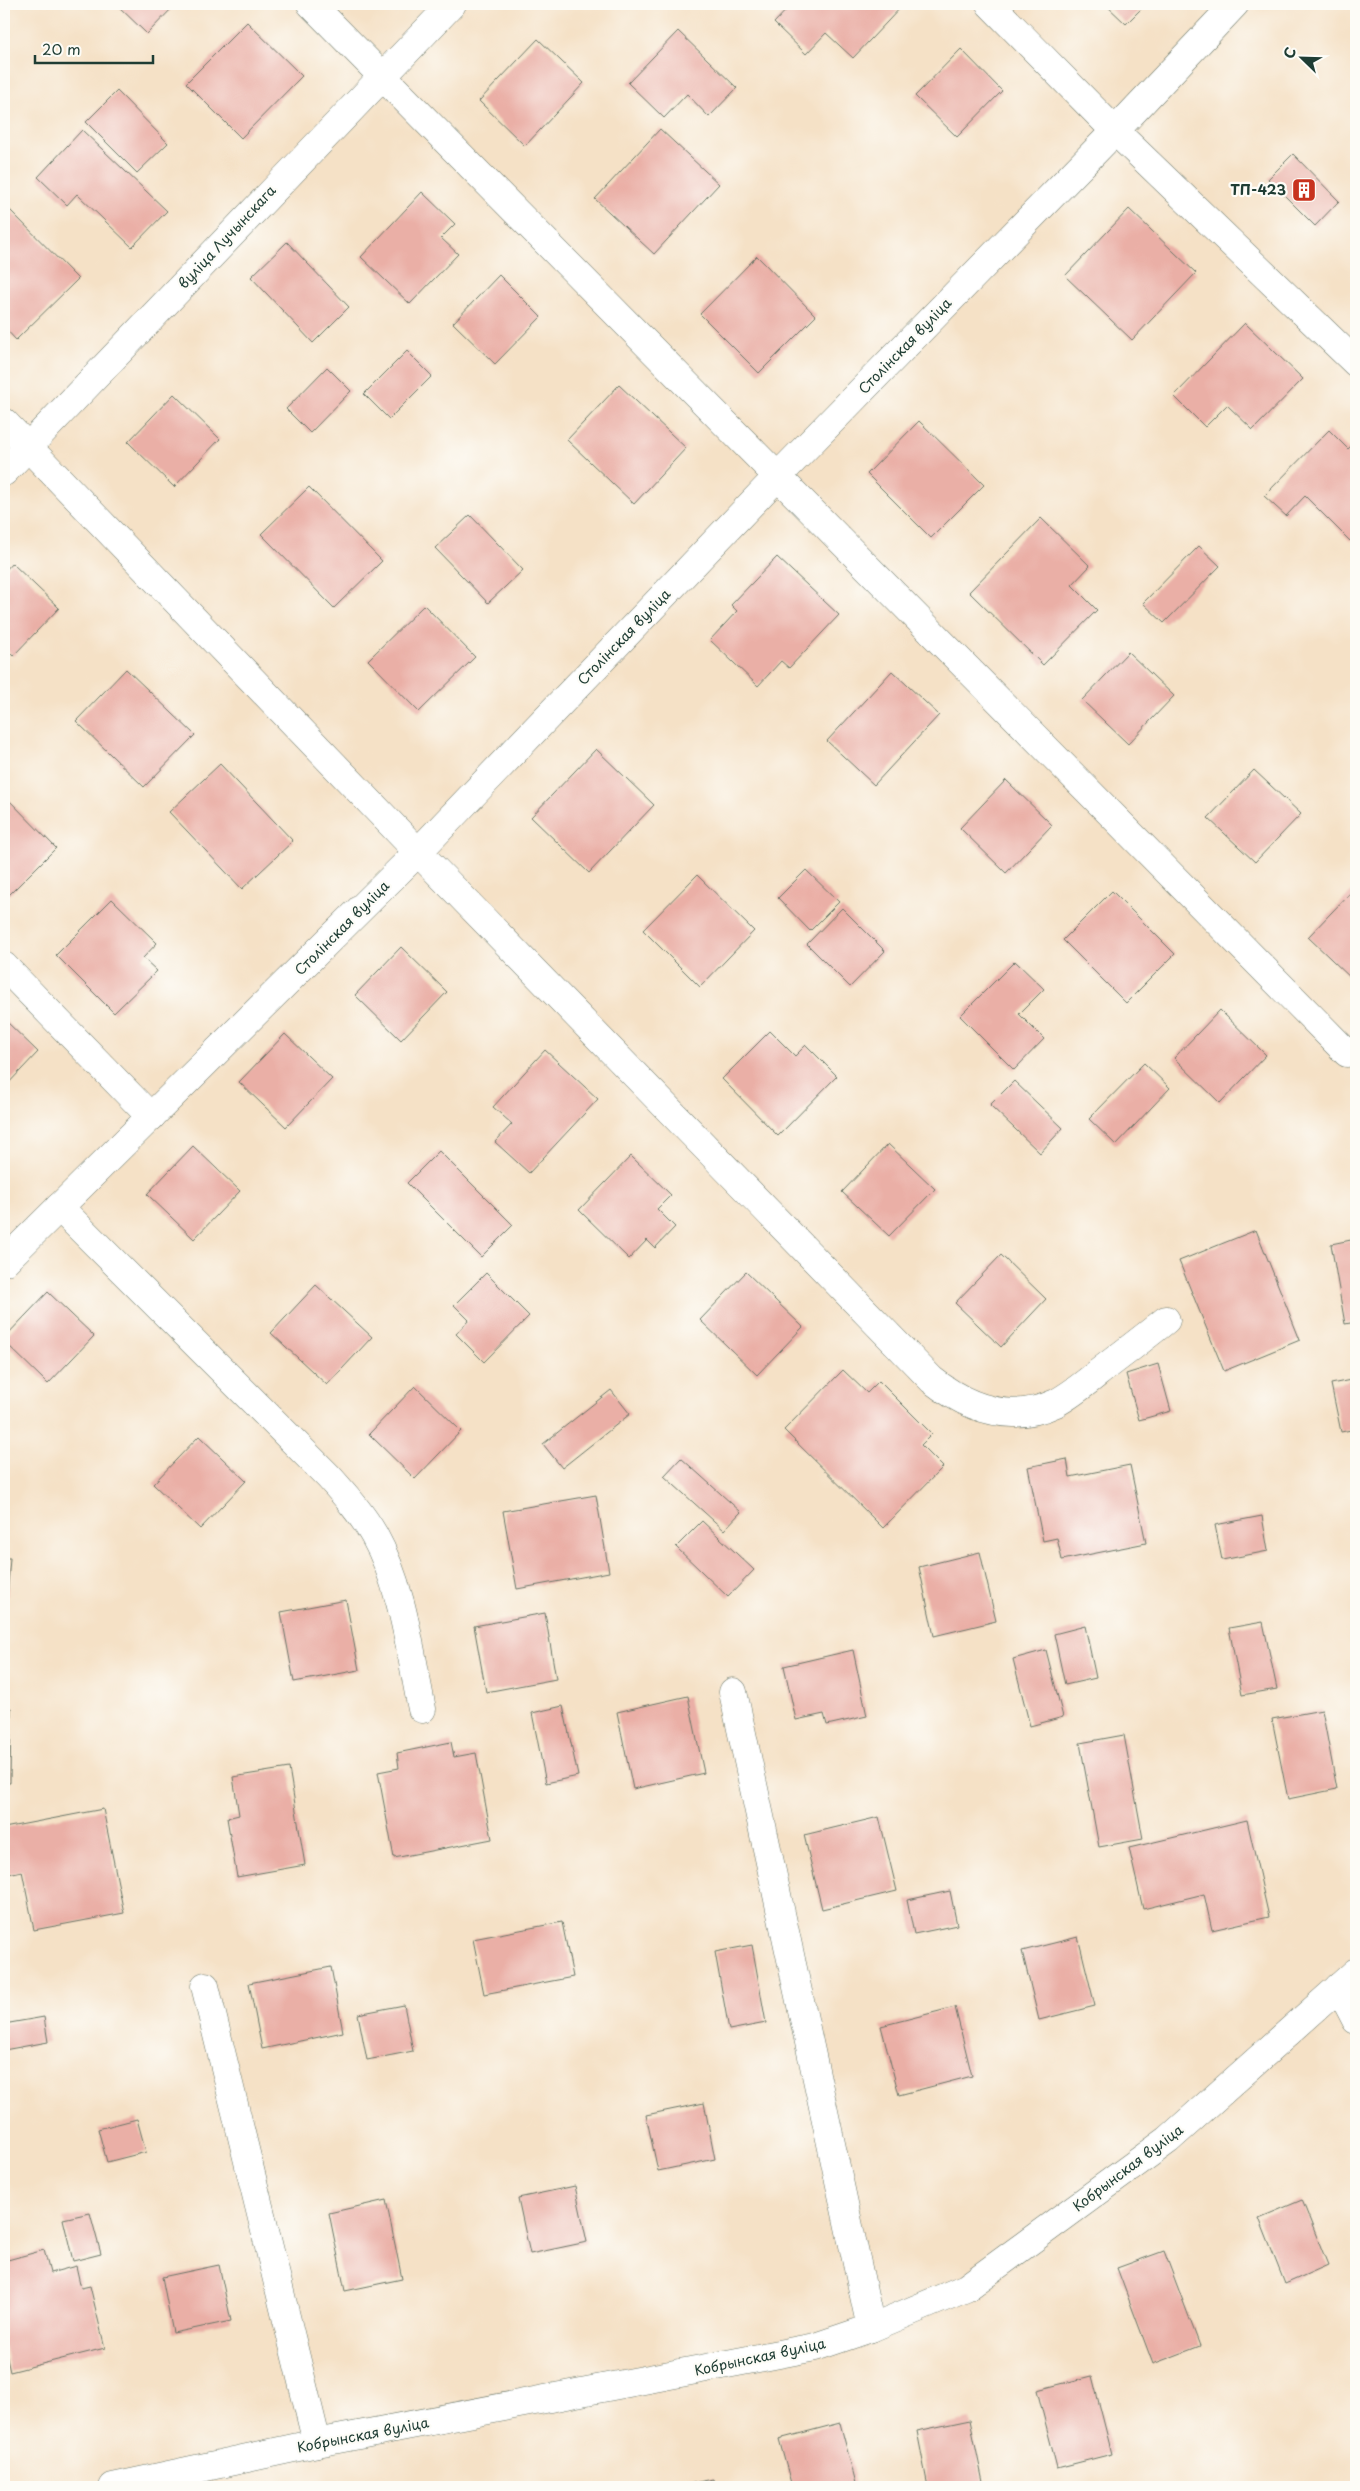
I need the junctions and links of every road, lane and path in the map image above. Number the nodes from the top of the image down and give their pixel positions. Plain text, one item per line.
1 (311, 4) edge
2 (452, 4) edge
3 (990, 4) edge
4 (1235, 4) edge
5 (381, 75) junction
6 (1115, 131) junction
7 (1356, 362) edge
8 (4, 422) edge
9 (28, 447) junction
10 (4, 472) edge
11 (778, 476) junction
12 (418, 852) junction
13 (4, 966) edge
14 (1347, 1053) dead end
15 (151, 1117) junction
16 (59, 1207) junction
17 (4, 1262) edge
18 (1166, 1320) dead end
19 (733, 1692) dead end
20 (422, 1709) dead end
21 (1348, 1980) edge
22 (205, 1986) dead end
23 (1356, 2020) edge
24 (870, 2328) junction
25 (318, 2444) junction
26 (113, 2487) edge

1 - 5 street
2 - 5 street, вуліца Лучынскага
3 - 6 street
4 - 6 street, Столінская вуліца
5 - 9 street, вуліца Лучынскага
5 - 11 street
6 - 7 street
6 - 11 street, Столінская вуліца
8 - 9 street
9 - 10 street, вуліца Лучынскага
9 - 12 street
11 - 12 street, Столінская вуліца
11 - 14 street
12 - 15 street, Столінская вуліца
12 - 18 street
13 - 15 street
15 - 16 street, Столінская вуліца
16 - 17 street, Столінская вуліца
16 - 20 street
19 - 24 street
21 - 23 street
21 - 24 street, Кобрынская вуліца
22 - 25 street
24 - 25 street, Кобрынская вуліца
25 - 26 street, Кобрынская вуліца

